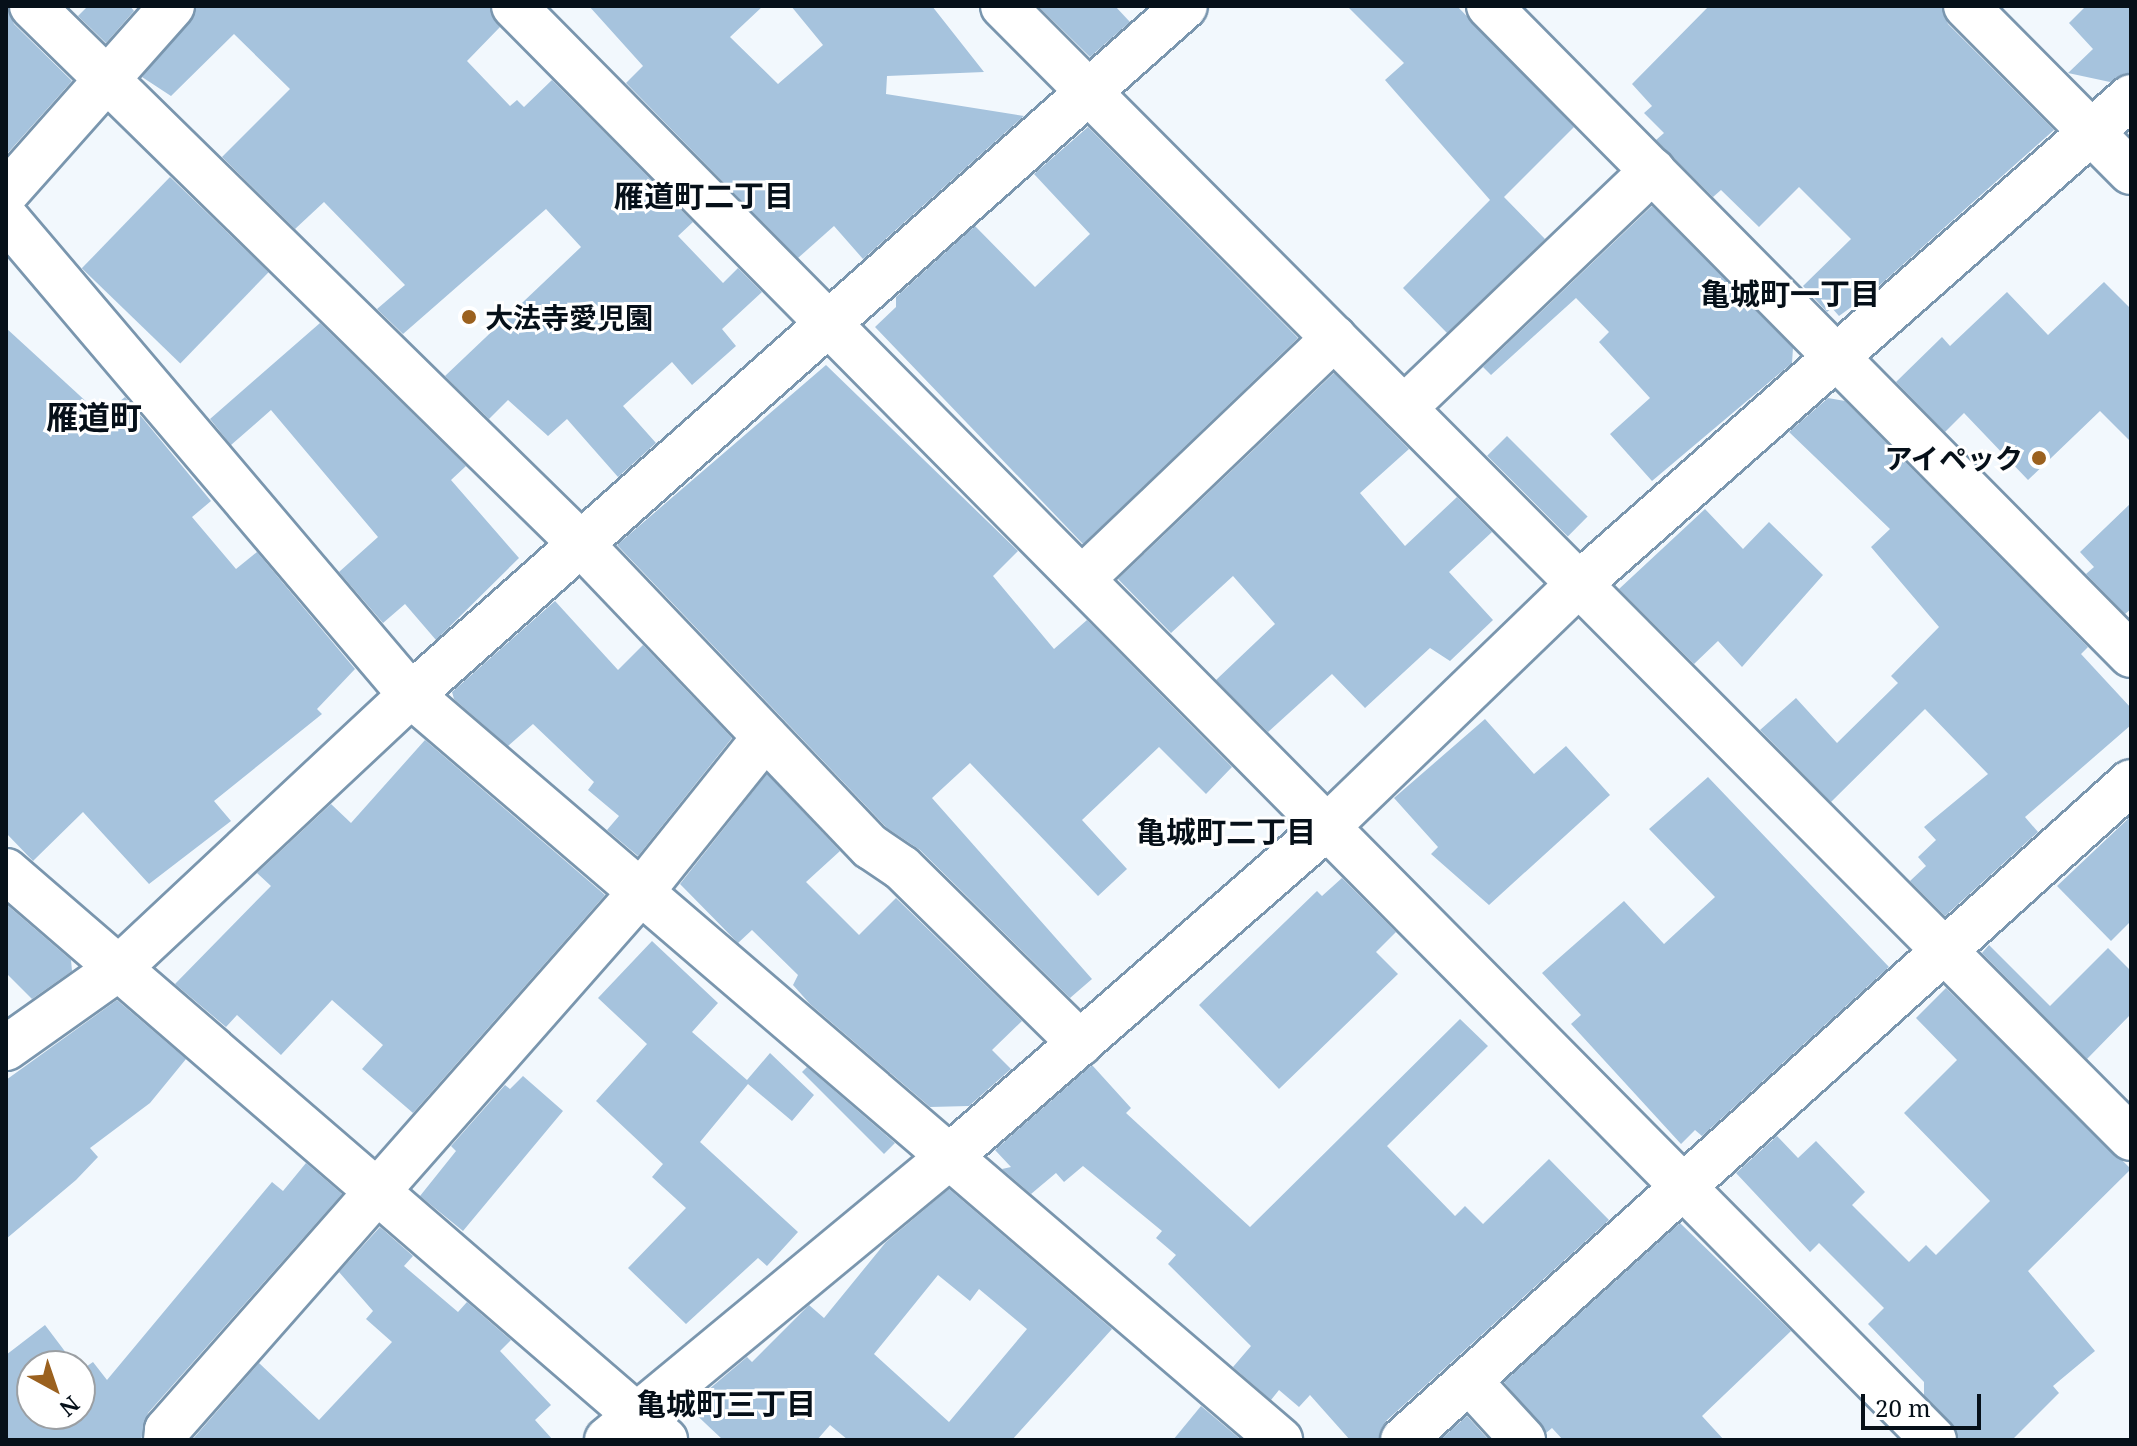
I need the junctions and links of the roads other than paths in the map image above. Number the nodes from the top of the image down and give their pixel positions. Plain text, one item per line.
1 (32, 6) edge
2 (172, 6) edge
3 (514, 6) edge
4 (1003, 6) edge
5 (1185, 6) edge
6 (1489, 6) edge
7 (1966, 6) edge
8 (104, 76) junction
9 (1092, 94) junction
10 (2131, 97) edge
11 (2090, 133) junction
12 (1653, 170) junction
13 (2131, 172) edge
14 (6, 193) edge
15 (6, 218) edge
16 (829, 323) junction
17 (1334, 338) junction
18 (1837, 358) junction
19 (1404, 408) junction
20 (581, 544) junction
21 (1082, 579) junction
22 (1579, 584) junction
23 (2131, 655) edge
24 (411, 695) junction
25 (765, 737) junction
26 (2131, 782) edge
27 (1327, 827) junction
28 (6, 871) edge
29 (641, 892) junction
30 (1944, 951) junction
31 (119, 968) junction
32 (1080, 1043) junction
33 (6, 1048) edge
34 (2131, 1138) edge
35 (949, 1157) junction
36 (1685, 1188) junction
37 (378, 1192) junction
38 (1469, 1381) junction
39 (636, 1431) edge
40 (166, 1440) edge
41 (1280, 1440) edge
42 (1403, 1440) edge
43 (1523, 1440) edge
44 (1934, 1440) edge

1 - 8 street
2 - 8 street
3 - 16 street
4 - 9 street
5 - 9 street
6 - 12 street
7 - 11 street
8 - 14 street
8 - 20 street
9 - 16 street
9 - 17 street
10 - 11 street
11 - 13 street
11 - 18 street
12 - 18 street
12 - 19 street
15 - 24 street
16 - 20 street
16 - 21 street
17 - 19 street
17 - 21 street
18 - 22 street
18 - 23 street
19 - 22 street
20 - 24 street
20 - 25 street
21 - 27 street
22 - 27 street
22 - 30 street
24 - 29 street
24 - 31 street
25 - 29 street
25 - 32 street
26 - 30 street
27 - 32 street
27 - 36 street
28 - 31 street
29 - 35 street
29 - 37 street
30 - 34 street
30 - 36 street
31 - 33 street
31 - 37 street
32 - 35 street
35 - 39 street
35 - 41 street
36 - 38 street
36 - 44 street
37 - 39 street
37 - 40 street
38 - 42 street
38 - 43 street

